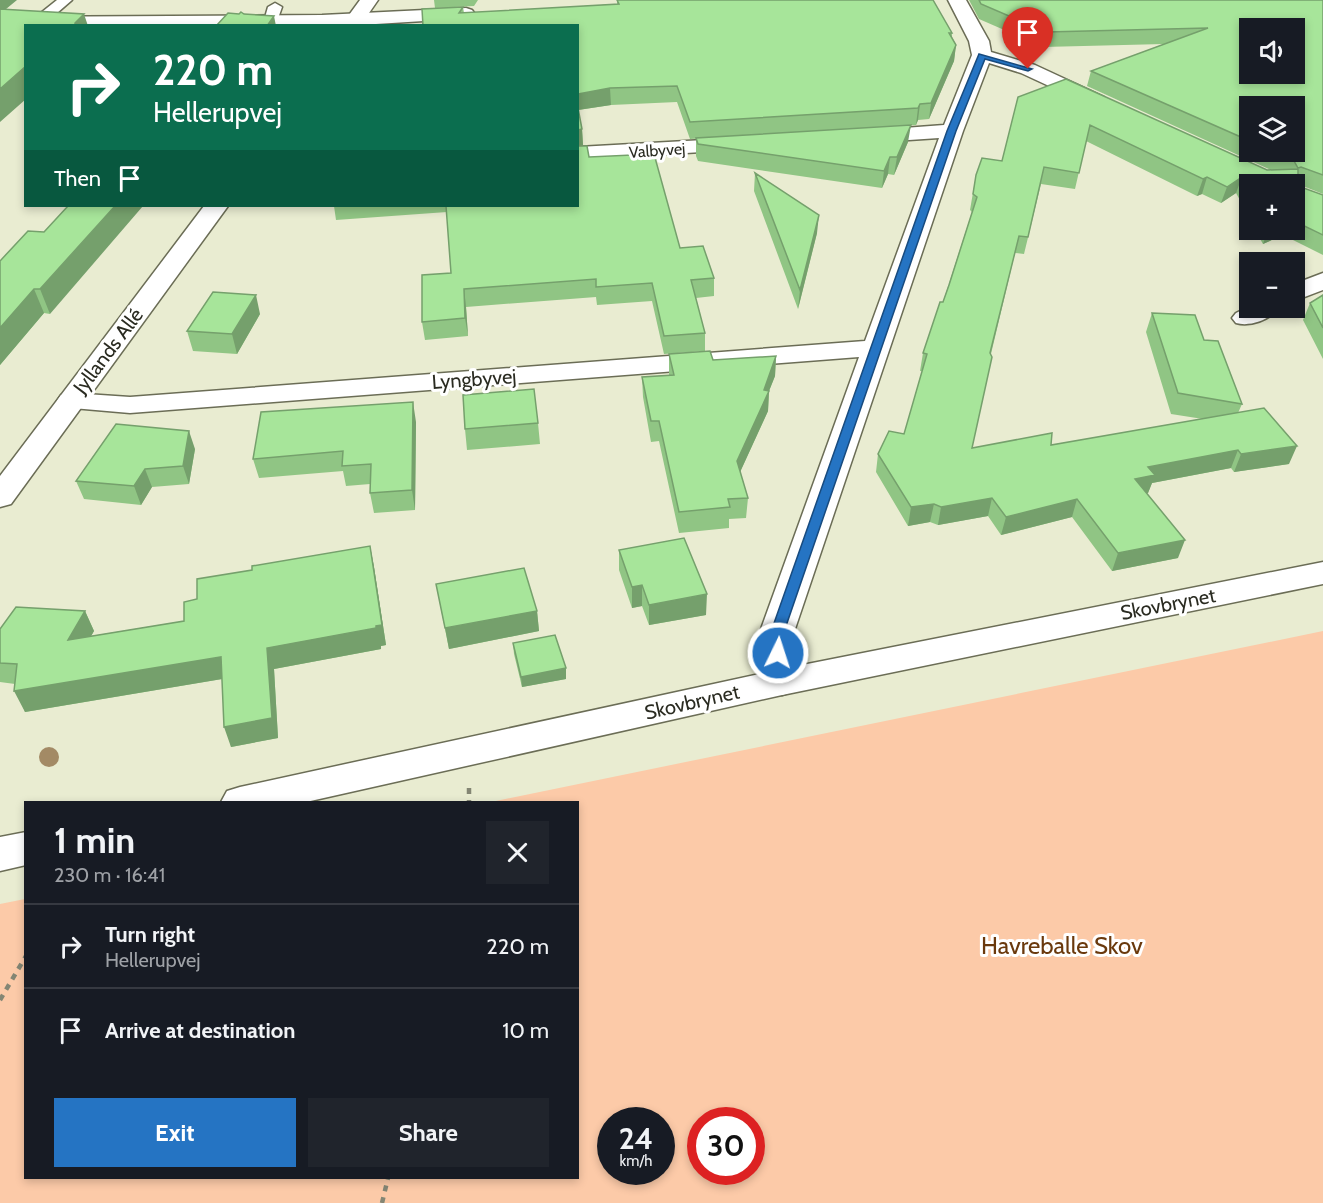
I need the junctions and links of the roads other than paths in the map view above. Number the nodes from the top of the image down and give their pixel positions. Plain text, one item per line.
1 (65, 0) edge
2 (369, 0) edge
3 (957, 0) edge
4 (484, 13) edge
5 (37, 23) junction
6 (352, 23) edge
7 (1, 24) edge
8 (982, 55) junction
9 (1115, 109) edge
10 (952, 131) junction
11 (839, 138) edge
12 (756, 143) edge
13 (579, 154) edge
14 (215, 207) edge
15 (1323, 280) edge
16 (1305, 289) edge
17 (876, 348) junction
18 (71, 401) junction
19 (0, 497) edge
20 (1323, 573) edge
21 (782, 682) junction
22 (245, 801) edge
23 (24, 848) edge
24 (0, 854) edge

1 - 5 lane
2 - 6 street
3 - 8 street
4 - 6 street
5 - 6 street
5 - 7 street
8 - 9 street
8 - 10 street
10 - 11 street
10 - 17 street
12 - 13 street, Valbyvej
14 - 18 street, Jyllands Allé
15 - 16 street
17 - 18 street, Lyngbyvej
17 - 21 street
18 - 19 street, Jyllands Allé
20 - 21 street, Skovbrynet
21 - 22 street, Skovbrynet
23 - 24 street

